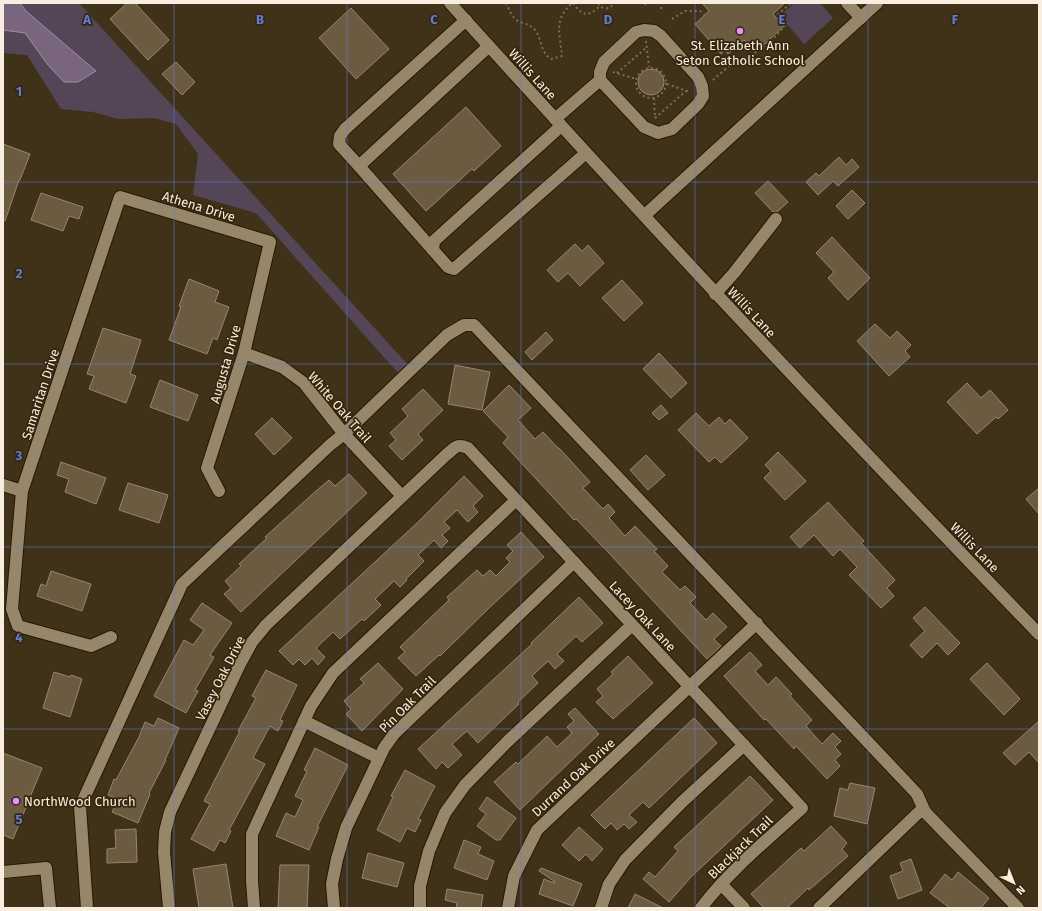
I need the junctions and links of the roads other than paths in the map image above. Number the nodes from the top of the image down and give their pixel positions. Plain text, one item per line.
1 (450, 3) edge
2 (847, 3) edge
3 (877, 3) edge
4 (860, 18) junction
5 (466, 20) junction
6 (489, 46) junction
7 (601, 74) junction
8 (558, 122) junction
9 (586, 153) junction
10 (359, 166) junction
11 (120, 197) joint
12 (645, 215) junction
13 (776, 219) dead end
14 (270, 242) joint
15 (433, 250) junction
16 (715, 294) junction
17 (244, 353) junction
18 (344, 434) junction
19 (462, 446) joint
20 (3, 485) edge
21 (22, 491) junction
22 (219, 491) dead end
23 (402, 496) junction
24 (516, 500) junction
25 (574, 562) junction
26 (757, 623) junction
27 (632, 625) junction
28 (1039, 634) edge
29 (112, 637) dead end
30 (690, 687) junction
31 (304, 722) junction
32 (744, 745) junction
33 (380, 758) junction
34 (802, 808) joint
35 (925, 812) junction
36 (3, 872) edge
37 (721, 884) junction
38 (50, 908) edge
39 (87, 908) edge
40 (169, 908) edge
41 (254, 908) edge
42 (334, 908) edge
43 (420, 908) edge
44 (508, 908) edge
45 (601, 908) edge
46 (701, 908) edge
47 (744, 908) edge
48 (819, 908) edge
49 (1018, 908) edge

1 - 5 street, Willis Lane
2 - 4 street
3 - 4 street
4 - 12 street
5 - 6 street, Willis Lane
5 - 10 street
6 - 8 street, Willis Lane
6 - 10 street
7 - 7 street
7 - 8 street
8 - 9 street, Willis Lane
8 - 15 street
9 - 12 street, Willis Lane
9 - 15 street
10 - 15 street
11 - 14 street, Athena Drive
11 - 21 street, Samaritan Drive
12 - 16 street, Willis Lane
13 - 16 street
14 - 17 street, Augusta Drive
16 - 28 street, Willis Lane
17 - 18 street, White Oak Trail
17 - 22 street, Augusta Drive
18 - 23 street, White Oak Trail
18 - 26 street
18 - 39 street
19 - 23 street, Vasey Oak Drive
19 - 24 street, Lacey Oak Lane
20 - 21 street
21 - 29 street, Samaritan Drive
23 - 40 street, Vasey Oak Drive
24 - 25 street, Lacey Oak Lane
24 - 31 street
25 - 27 street, Lacey Oak Lane
25 - 33 street, Pin Oak Trail
26 - 30 street, Durrand Oak Drive
26 - 35 street
27 - 30 street, Lacey Oak Lane
27 - 43 street
30 - 32 street, Lacey Oak Lane
30 - 44 street, Durrand Oak Drive
31 - 33 street
31 - 41 street
32 - 34 street, Lacey Oak Lane
32 - 45 street
33 - 42 street, Pin Oak Trail
34 - 37 street, Blackjack Trail
35 - 48 street
35 - 49 street
36 - 38 street
37 - 46 street, Blackjack Trail
37 - 47 street

